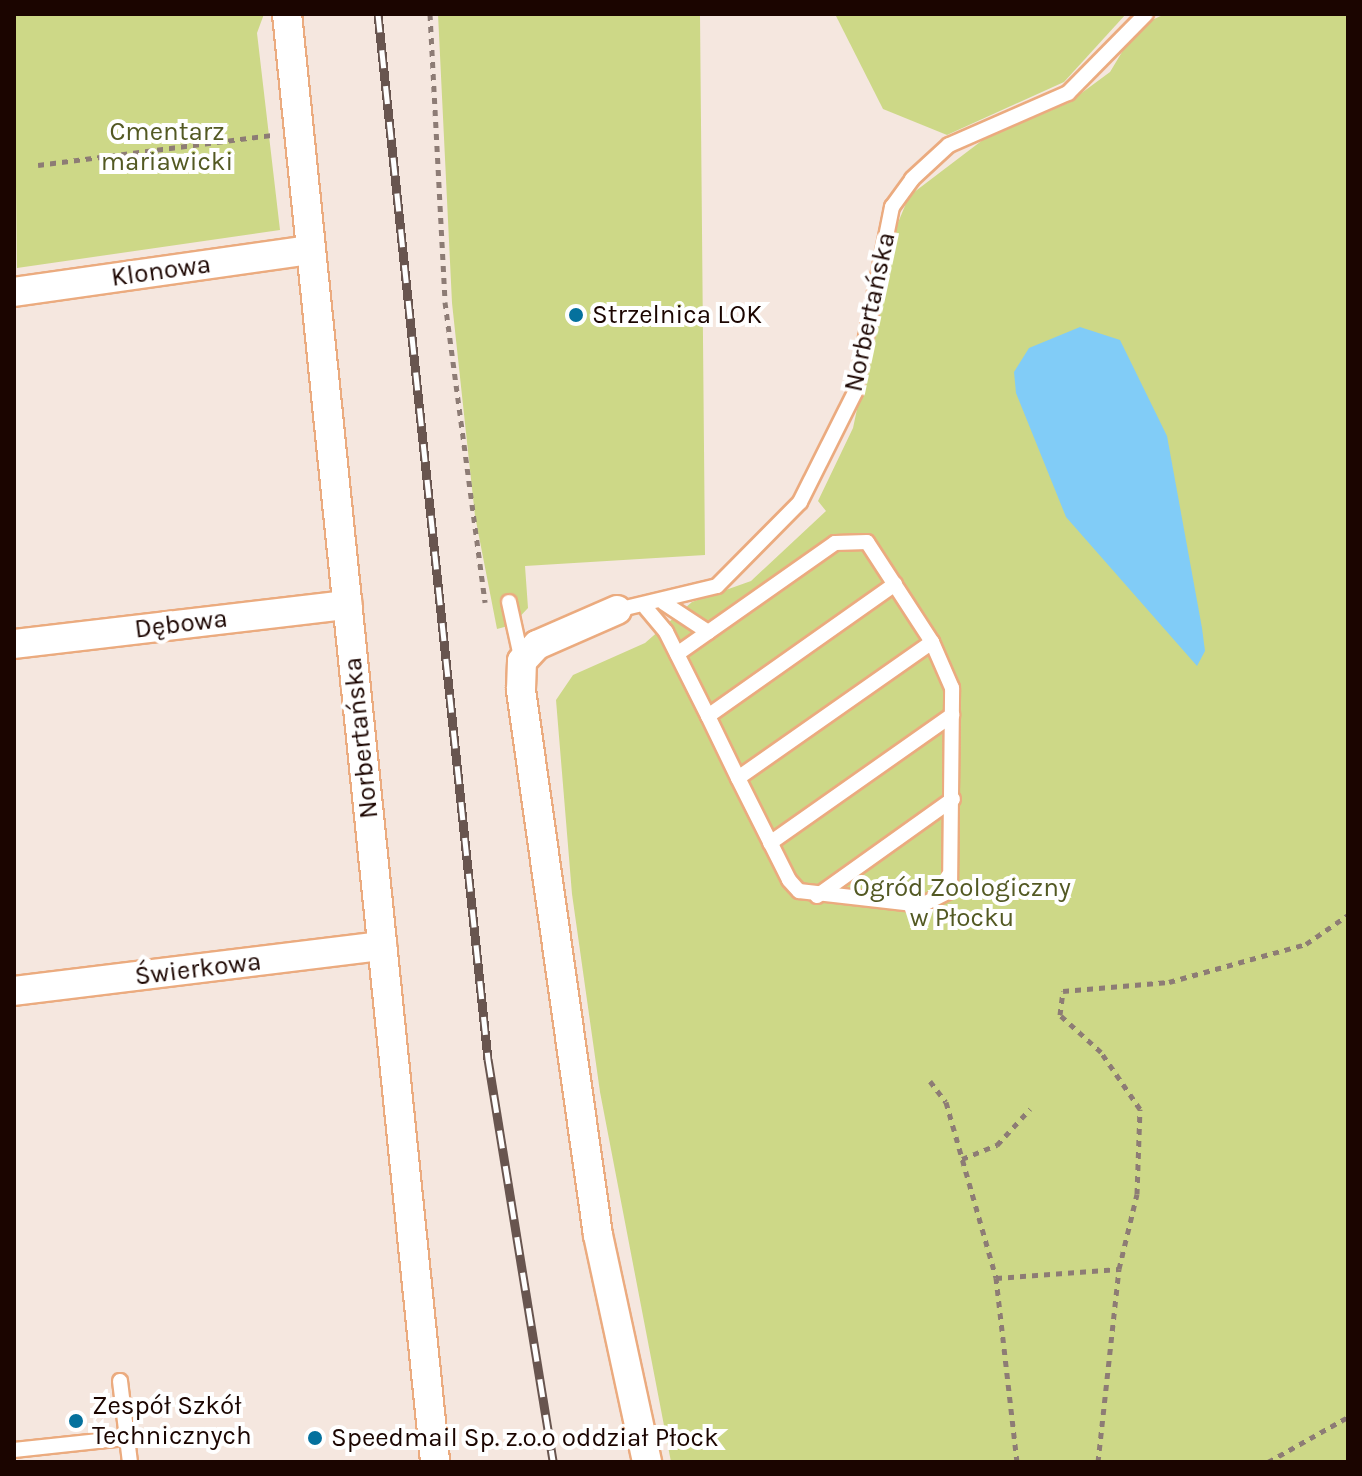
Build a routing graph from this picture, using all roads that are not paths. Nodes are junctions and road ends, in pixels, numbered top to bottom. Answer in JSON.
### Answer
{"nodes":[{"id":1,"x":287,"y":14,"type":"edge"},
{"id":2,"x":1146,"y":14,"type":"edge"},
{"id":3,"x":309,"y":250,"type":"junction"},
{"id":4,"x":14,"y":292,"type":"edge"},
{"id":5,"x":895,"y":584,"type":"junction"},
{"id":6,"x":509,"y":602,"type":"dead end"},
{"id":7,"x":664,"y":603,"type":"junction"},
{"id":8,"x":348,"y":605,"type":"junction"},
{"id":9,"x":646,"y":608,"type":"junction"},
{"id":10,"x":617,"y":610,"type":"joint"},
{"id":11,"x":708,"y":632,"type":"junction"},
{"id":12,"x":932,"y":642,"type":"junction"},
{"id":13,"x":14,"y":644,"type":"edge"},
{"id":14,"x":677,"y":654,"type":"junction"},
{"id":15,"x":522,"y":661,"type":"junction"},
{"id":16,"x":952,"y":715,"type":"junction"},
{"id":17,"x":708,"y":716,"type":"junction"},
{"id":18,"x":738,"y":778,"type":"junction"},
{"id":19,"x":953,"y":799,"type":"junction"},
{"id":20,"x":770,"y":843,"type":"junction"},
{"id":21,"x":817,"y":896,"type":"junction"},
{"id":22,"x":382,"y":946,"type":"junction"},
{"id":23,"x":14,"y":991,"type":"edge"},
{"id":24,"x":120,"y":1381,"type":"dead end"},
{"id":25,"x":127,"y":1438,"type":"junction"},
{"id":26,"x":14,"y":1450,"type":"edge"},
{"id":27,"x":130,"y":1462,"type":"edge"},
{"id":28,"x":435,"y":1462,"type":"edge"},
{"id":29,"x":647,"y":1462,"type":"edge"}],
"edges":[{"from":1,"to":3,"type":"street","name":"Norbertańska"},
{"from":2,"to":7,"type":"lane","name":"Norbertańska"},
{"from":3,"to":4,"type":"street","name":"Klonowa"},
{"from":3,"to":8,"type":"street","name":"Norbertańska"},
{"from":5,"to":11,"type":"lane"},
{"from":5,"to":12,"type":"lane"},
{"from":5,"to":17,"type":"lane"},
{"from":6,"to":15,"type":"lane"},
{"from":7,"to":9,"type":"lane","name":"Norbertańska"},
{"from":7,"to":11,"type":"lane"},
{"from":8,"to":13,"type":"street","name":"Dębowa"},
{"from":8,"to":22,"type":"street","name":"Norbertańska"},
{"from":9,"to":10,"type":"lane","name":"Norbertańska"},
{"from":9,"to":14,"type":"lane"},
{"from":10,"to":15,"type":"street","name":"Norbertańska"},
{"from":11,"to":14,"type":"lane"},
{"from":12,"to":16,"type":"lane"},
{"from":12,"to":18,"type":"lane"},
{"from":14,"to":17,"type":"lane"},
{"from":15,"to":29,"type":"street"},
{"from":16,"to":19,"type":"lane"},
{"from":16,"to":20,"type":"lane"},
{"from":17,"to":18,"type":"lane"},
{"from":18,"to":20,"type":"lane"},
{"from":19,"to":21,"type":"lane"},
{"from":19,"to":21,"type":"lane"},
{"from":20,"to":21,"type":"lane"},
{"from":22,"to":23,"type":"street","name":"Świerkowa"},
{"from":22,"to":28,"type":"street","name":"Norbertańska"},
{"from":24,"to":25,"type":"lane"},
{"from":25,"to":26,"type":"lane"},
{"from":25,"to":27,"type":"lane"}]}
